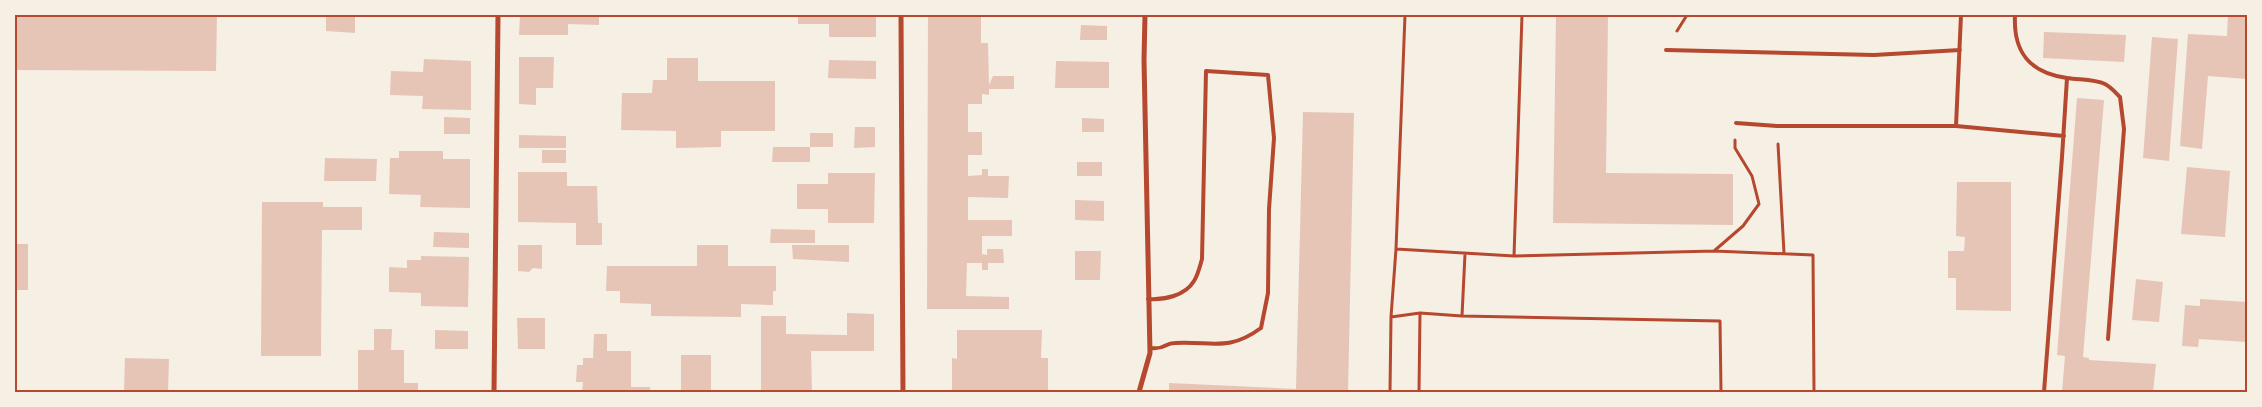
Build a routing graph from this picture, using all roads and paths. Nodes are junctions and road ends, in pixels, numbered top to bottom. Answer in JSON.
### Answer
{"nodes":[{"id":1,"x":498,"y":15,"type":"edge"},
{"id":2,"x":901,"y":15,"type":"edge"},
{"id":3,"x":1145,"y":15,"type":"edge"},
{"id":4,"x":1405,"y":15,"type":"edge"},
{"id":5,"x":1522,"y":15,"type":"edge"},
{"id":6,"x":1962,"y":15,"type":"edge"},
{"id":7,"x":2015,"y":15,"type":"edge"},
{"id":8,"x":1666,"y":50,"type":"dead end"},
{"id":9,"x":1960,"y":50,"type":"junction"},
{"id":10,"x":2066,"y":78,"type":"junction"},
{"id":11,"x":1736,"y":123,"type":"joint"},
{"id":12,"x":1777,"y":126,"type":"junction"},
{"id":13,"x":1956,"y":126,"type":"junction"},
{"id":14,"x":2064,"y":136,"type":"junction"},
{"id":15,"x":1396,"y":249,"type":"junction"},
{"id":16,"x":1714,"y":251,"type":"junction"},
{"id":17,"x":1465,"y":254,"type":"junction"},
{"id":18,"x":1784,"y":254,"type":"junction"},
{"id":19,"x":1514,"y":256,"type":"junction"},
{"id":20,"x":1148,"y":299,"type":"junction"},
{"id":21,"x":1420,"y":313,"type":"junction"},
{"id":22,"x":1462,"y":316,"type":"junction"},
{"id":23,"x":1391,"y":317,"type":"junction"},
{"id":24,"x":2108,"y":340,"type":"dead end"},
{"id":25,"x":1150,"y":348,"type":"junction"},
{"id":26,"x":494,"y":392,"type":"edge"},
{"id":27,"x":903,"y":392,"type":"edge"},
{"id":28,"x":1139,"y":392,"type":"edge"},
{"id":29,"x":1390,"y":392,"type":"edge"},
{"id":30,"x":1419,"y":392,"type":"edge"},
{"id":31,"x":1721,"y":392,"type":"edge"},
{"id":32,"x":1814,"y":392,"type":"edge"},
{"id":33,"x":2044,"y":392,"type":"edge"}],
"edges":[{"from":1,"to":26,"type":"street"},
{"from":2,"to":27,"type":"street"},
{"from":3,"to":20,"type":"street"},
{"from":4,"to":15,"type":"path"},
{"from":5,"to":19,"type":"path"},
{"from":6,"to":9,"type":"lane"},
{"from":7,"to":10,"type":"lane"},
{"from":8,"to":9,"type":"lane"},
{"from":9,"to":13,"type":"lane"},
{"from":10,"to":14,"type":"lane"},
{"from":10,"to":24,"type":"lane"},
{"from":11,"to":12,"type":"lane"},
{"from":11,"to":16,"type":"path"},
{"from":12,"to":13,"type":"lane"},
{"from":12,"to":18,"type":"path"},
{"from":13,"to":14,"type":"lane"},
{"from":14,"to":33,"type":"lane"},
{"from":15,"to":17,"type":"path"},
{"from":15,"to":23,"type":"path"},
{"from":16,"to":18,"type":"path"},
{"from":16,"to":19,"type":"path"},
{"from":17,"to":19,"type":"path"},
{"from":17,"to":22,"type":"path"},
{"from":18,"to":32,"type":"path"},
{"from":20,"to":25,"type":"street"},
{"from":20,"to":25,"type":"lane"},
{"from":21,"to":22,"type":"path"},
{"from":21,"to":23,"type":"path"},
{"from":21,"to":30,"type":"path"},
{"from":22,"to":31,"type":"path"},
{"from":23,"to":29,"type":"path"},
{"from":25,"to":28,"type":"street"}]}
